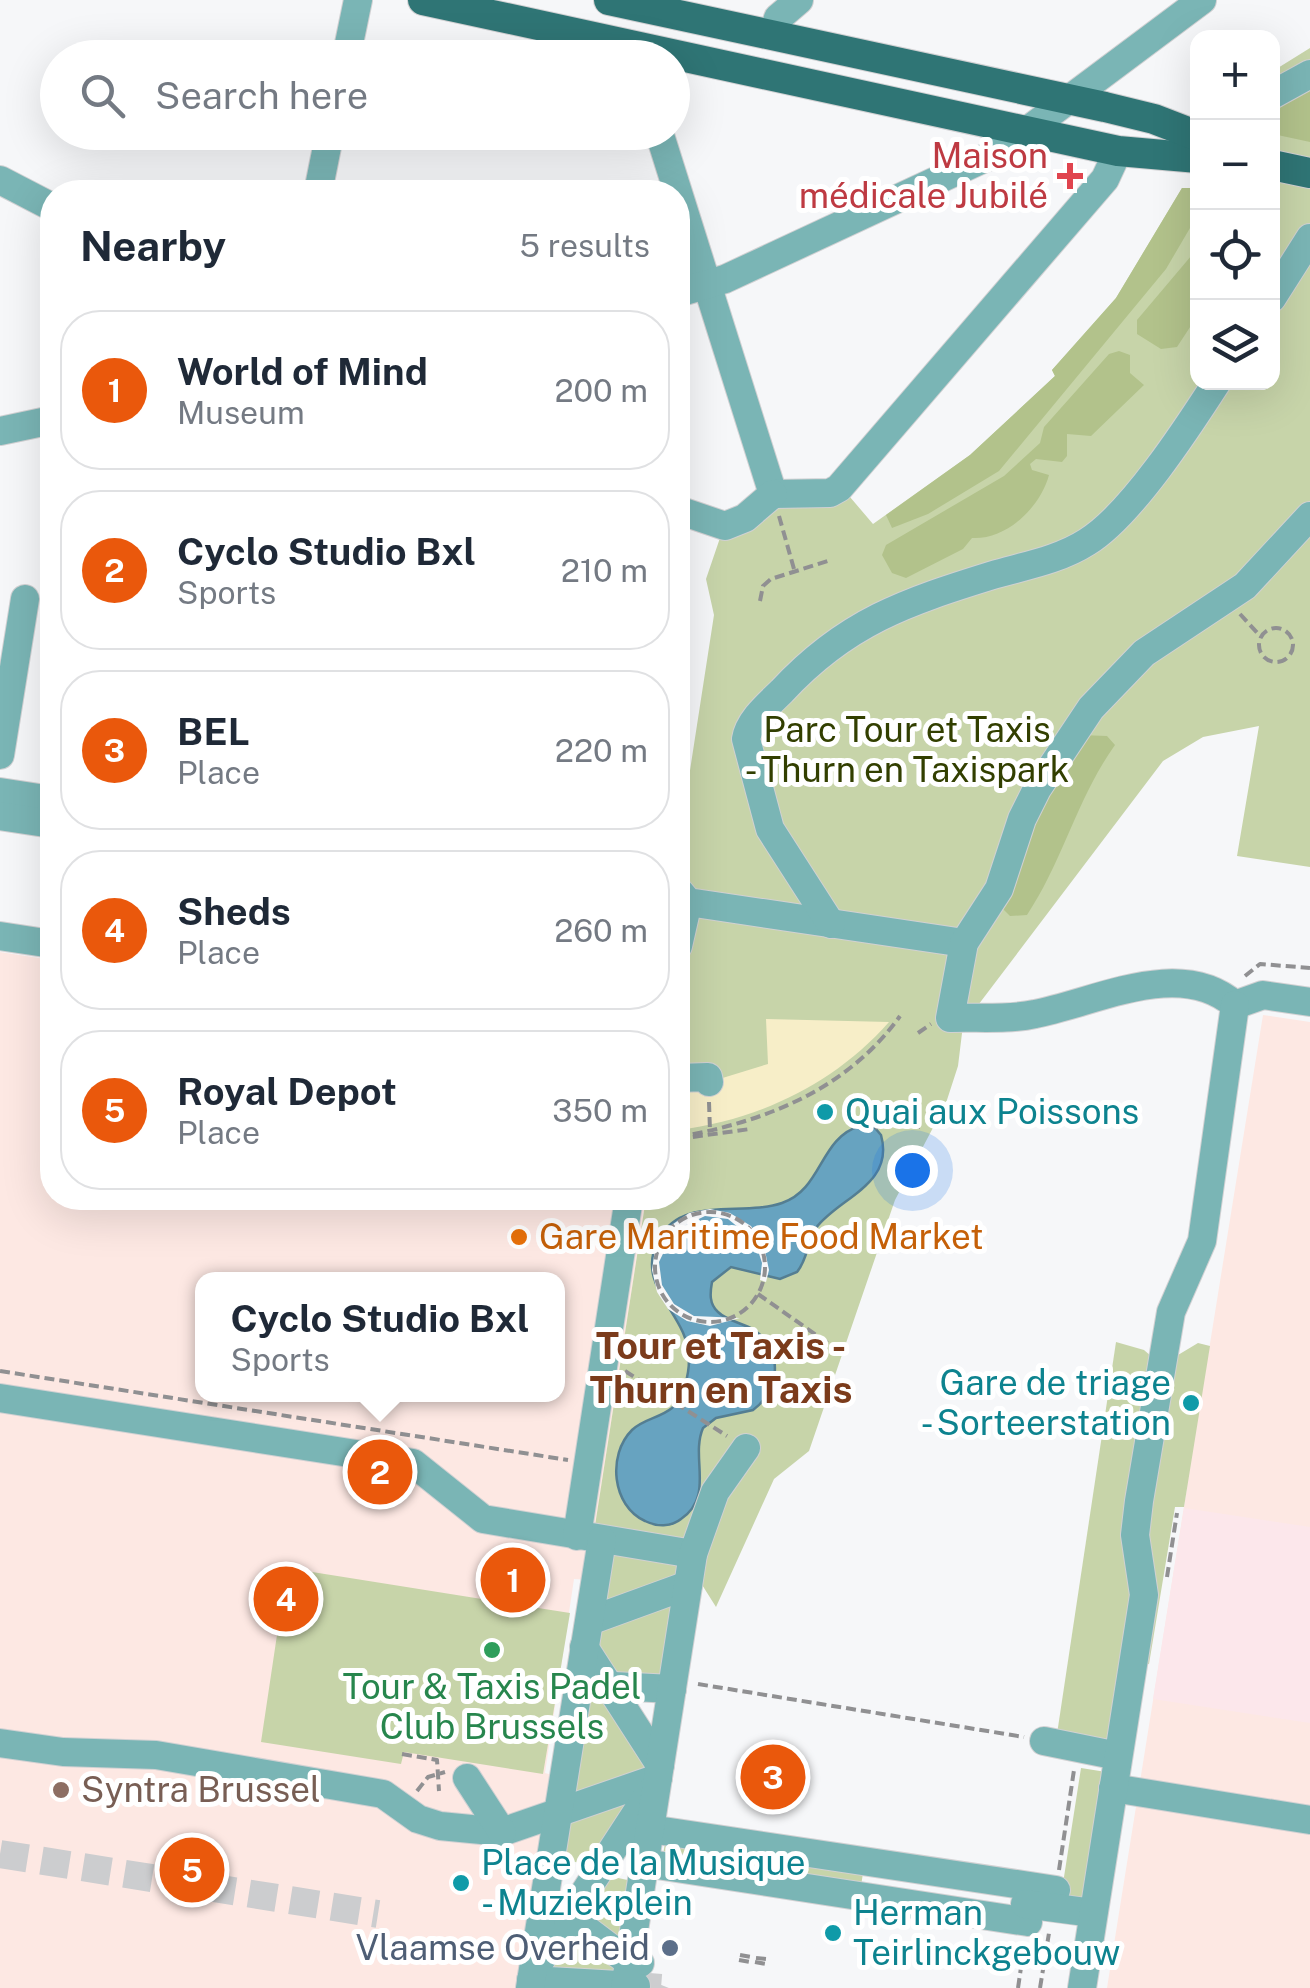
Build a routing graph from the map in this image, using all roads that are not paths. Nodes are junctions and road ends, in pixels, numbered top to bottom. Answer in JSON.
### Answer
{"nodes":[{"id":1,"x":358,"y":0,"type":"edge"},
{"id":2,"x":423,"y":0,"type":"edge"},
{"id":3,"x":799,"y":0,"type":"edge"},
{"id":4,"x":1202,"y":0,"type":"edge"},
{"id":5,"x":616,"y":1,"type":"edge"},
{"id":6,"x":774,"y":34,"type":"junction"},
{"id":7,"x":350,"y":40,"type":"edge"},
{"id":8,"x":588,"y":40,"type":"edge"},
{"id":9,"x":633,"y":40,"type":"edge"},
{"id":10,"x":690,"y":63,"type":"edge"},
{"id":11,"x":1310,"y":74,"type":"edge"},
{"id":12,"x":1280,"y":91,"type":"edge"},
{"id":13,"x":1071,"y":99,"type":"junction"},
{"id":14,"x":1027,"y":131,"type":"junction"},
{"id":15,"x":326,"y":150,"type":"edge"},
{"id":16,"x":665,"y":150,"type":"edge"},
{"id":17,"x":1118,"y":150,"type":"junction"},
{"id":18,"x":1190,"y":150,"type":"edge"},
{"id":19,"x":1190,"y":154,"type":"edge"},
{"id":20,"x":1280,"y":167,"type":"edge"},
{"id":21,"x":1310,"y":173,"type":"edge"},
{"id":22,"x":0,"y":180,"type":"edge"},
{"id":23,"x":320,"y":180,"type":"edge"},
{"id":24,"x":674,"y":180,"type":"edge"},
{"id":25,"x":40,"y":201,"type":"edge"},
{"id":26,"x":690,"y":232,"type":"edge"},
{"id":27,"x":1310,"y":238,"type":"edge"},
{"id":28,"x":706,"y":285,"type":"junction"},
{"id":29,"x":1280,"y":285,"type":"edge"},
{"id":30,"x":690,"y":290,"type":"edge"},
{"id":31,"x":1212,"y":390,"type":"edge"},
{"id":32,"x":40,"y":423,"type":"edge"},
{"id":33,"x":0,"y":431,"type":"edge"},
{"id":34,"x":773,"y":494,"type":"junction"},
{"id":35,"x":690,"y":514,"type":"edge"},
{"id":36,"x":1310,"y":516,"type":"edge"},
{"id":37,"x":25,"y":600,"type":"dead end"},
{"id":38,"x":0,"y":755,"type":"edge"},
{"id":39,"x":0,"y":792,"type":"edge"},
{"id":40,"x":40,"y":798,"type":"edge"},
{"id":41,"x":0,"y":816,"type":"edge"},
{"id":42,"x":40,"y":822,"type":"edge"},
{"id":43,"x":690,"y":916,"type":"edge"},
{"id":44,"x":831,"y":924,"type":"junction"},
{"id":45,"x":0,"y":936,"type":"edge"},
{"id":46,"x":40,"y":942,"type":"edge"},
{"id":47,"x":964,"y":944,"type":"junction"},
{"id":48,"x":1310,"y":1002,"type":"edge"},
{"id":49,"x":1235,"y":1005,"type":"junction"},
{"id":50,"x":690,"y":1078,"type":"edge"},
{"id":51,"x":708,"y":1082,"type":"dead end"},
{"id":52,"x":629,"y":1210,"type":"edge"},
{"id":53,"x":3,"y":1377,"type":"edge"},
{"id":54,"x":746,"y":1448,"type":"dead end"},
{"id":55,"x":589,"y":1538,"type":"junction"},
{"id":56,"x":693,"y":1554,"type":"junction"},
{"id":57,"x":688,"y":1585,"type":"junction"},
{"id":58,"x":588,"y":1614,"type":"junction"},
{"id":59,"x":578,"y":1684,"type":"junction"},
{"id":60,"x":673,"y":1684,"type":"junction"},
{"id":61,"x":608,"y":1685,"type":"junction"},
{"id":62,"x":1037,"y":1739,"type":"road end"},
{"id":63,"x":0,"y":1743,"type":"edge"},
{"id":64,"x":1118,"y":1756,"type":"junction"},
{"id":65,"x":658,"y":1775,"type":"junction"},
{"id":66,"x":1113,"y":1788,"type":"junction"},
{"id":67,"x":462,"y":1795,"type":"road end"},
{"id":68,"x":558,"y":1816,"type":"junction"},
{"id":69,"x":1310,"y":1820,"type":"edge"},
{"id":70,"x":650,"y":1829,"type":"junction"},
{"id":71,"x":502,"y":1832,"type":"junction"},
{"id":72,"x":550,"y":1859,"type":"junction"},
{"id":73,"x":599,"y":1870,"type":"junction"},
{"id":74,"x":643,"y":1871,"type":"junction"},
{"id":75,"x":900,"y":1885,"type":"junction"},
{"id":76,"x":1056,"y":1890,"type":"dead end"},
{"id":77,"x":545,"y":1898,"type":"junction"},
{"id":78,"x":1093,"y":1913,"type":"junction"},
{"id":79,"x":569,"y":1916,"type":"junction"},
{"id":80,"x":1028,"y":1922,"type":"road end"},
{"id":81,"x":631,"y":1977,"type":"edge"},
{"id":82,"x":532,"y":1979,"type":"edge"},
{"id":83,"x":1082,"y":1988,"type":"edge"}],
"edges":[{"from":1,"to":7,"type":"street"},
{"from":2,"to":8,"type":"main road"},
{"from":3,"to":6,"type":"street"},
{"from":4,"to":13,"type":"street"},
{"from":5,"to":6,"type":"main road"},
{"from":5,"to":9,"type":"street"},
{"from":6,"to":13,"type":"main road"},
{"from":10,"to":14,"type":"main road"},
{"from":11,"to":12,"type":"street"},
{"from":13,"to":14,"type":"street"},
{"from":13,"to":18,"type":"main road"},
{"from":14,"to":17,"type":"main road"},
{"from":14,"to":28,"type":"street"},
{"from":15,"to":23,"type":"street"},
{"from":16,"to":24,"type":"street"},
{"from":17,"to":19,"type":"main road"},
{"from":17,"to":34,"type":"street"},
{"from":20,"to":21,"type":"main road"},
{"from":22,"to":25,"type":"street"},
{"from":26,"to":28,"type":"street"},
{"from":27,"to":29,"type":"street"},
{"from":28,"to":30,"type":"street"},
{"from":28,"to":34,"type":"street"},
{"from":31,"to":44,"type":"street"},
{"from":32,"to":33,"type":"street"},
{"from":34,"to":35,"type":"street"},
{"from":36,"to":47,"type":"street"},
{"from":37,"to":38,"type":"street"},
{"from":39,"to":40,"type":"street"},
{"from":41,"to":42,"type":"street"},
{"from":43,"to":44,"type":"street"},
{"from":44,"to":47,"type":"street"},
{"from":45,"to":46,"type":"street"},
{"from":47,"to":49,"type":"street"},
{"from":48,"to":49,"type":"street"},
{"from":49,"to":64,"type":"street"},
{"from":50,"to":51,"type":"street"},
{"from":52,"to":55,"type":"street"},
{"from":53,"to":55,"type":"street"},
{"from":54,"to":56,"type":"street"},
{"from":55,"to":56,"type":"street"},
{"from":55,"to":58,"type":"street"},
{"from":56,"to":57,"type":"street"},
{"from":57,"to":58,"type":"street"},
{"from":57,"to":60,"type":"street"},
{"from":58,"to":59,"type":"street"},
{"from":58,"to":61,"type":"street"},
{"from":59,"to":61,"type":"street"},
{"from":59,"to":68,"type":"street"},
{"from":60,"to":61,"type":"street"},
{"from":60,"to":65,"type":"street"},
{"from":61,"to":65,"type":"street"},
{"from":62,"to":64,"type":"street"},
{"from":63,"to":71,"type":"street"},
{"from":64,"to":66,"type":"street"},
{"from":65,"to":68,"type":"street"},
{"from":65,"to":70,"type":"street"},
{"from":65,"to":73,"type":"street"},
{"from":66,"to":69,"type":"street"},
{"from":66,"to":78,"type":"street"},
{"from":67,"to":71,"type":"street"},
{"from":68,"to":71,"type":"street"},
{"from":68,"to":72,"type":"street"},
{"from":70,"to":74,"type":"street"},
{"from":70,"to":75,"type":"street"},
{"from":72,"to":73,"type":"street"},
{"from":72,"to":77,"type":"street"},
{"from":73,"to":74,"type":"street"},
{"from":73,"to":79,"type":"street"},
{"from":74,"to":75,"type":"street"},
{"from":74,"to":81,"type":"street"},
{"from":75,"to":76,"type":"street"},
{"from":75,"to":78,"type":"street"},
{"from":75,"to":80,"type":"street"},
{"from":77,"to":79,"type":"street"},
{"from":77,"to":82,"type":"street"},
{"from":78,"to":83,"type":"street"},
{"from":79,"to":81,"type":"street"},
{"from":79,"to":82,"type":"street"},
{"from":81,"to":82,"type":"street"}]}
